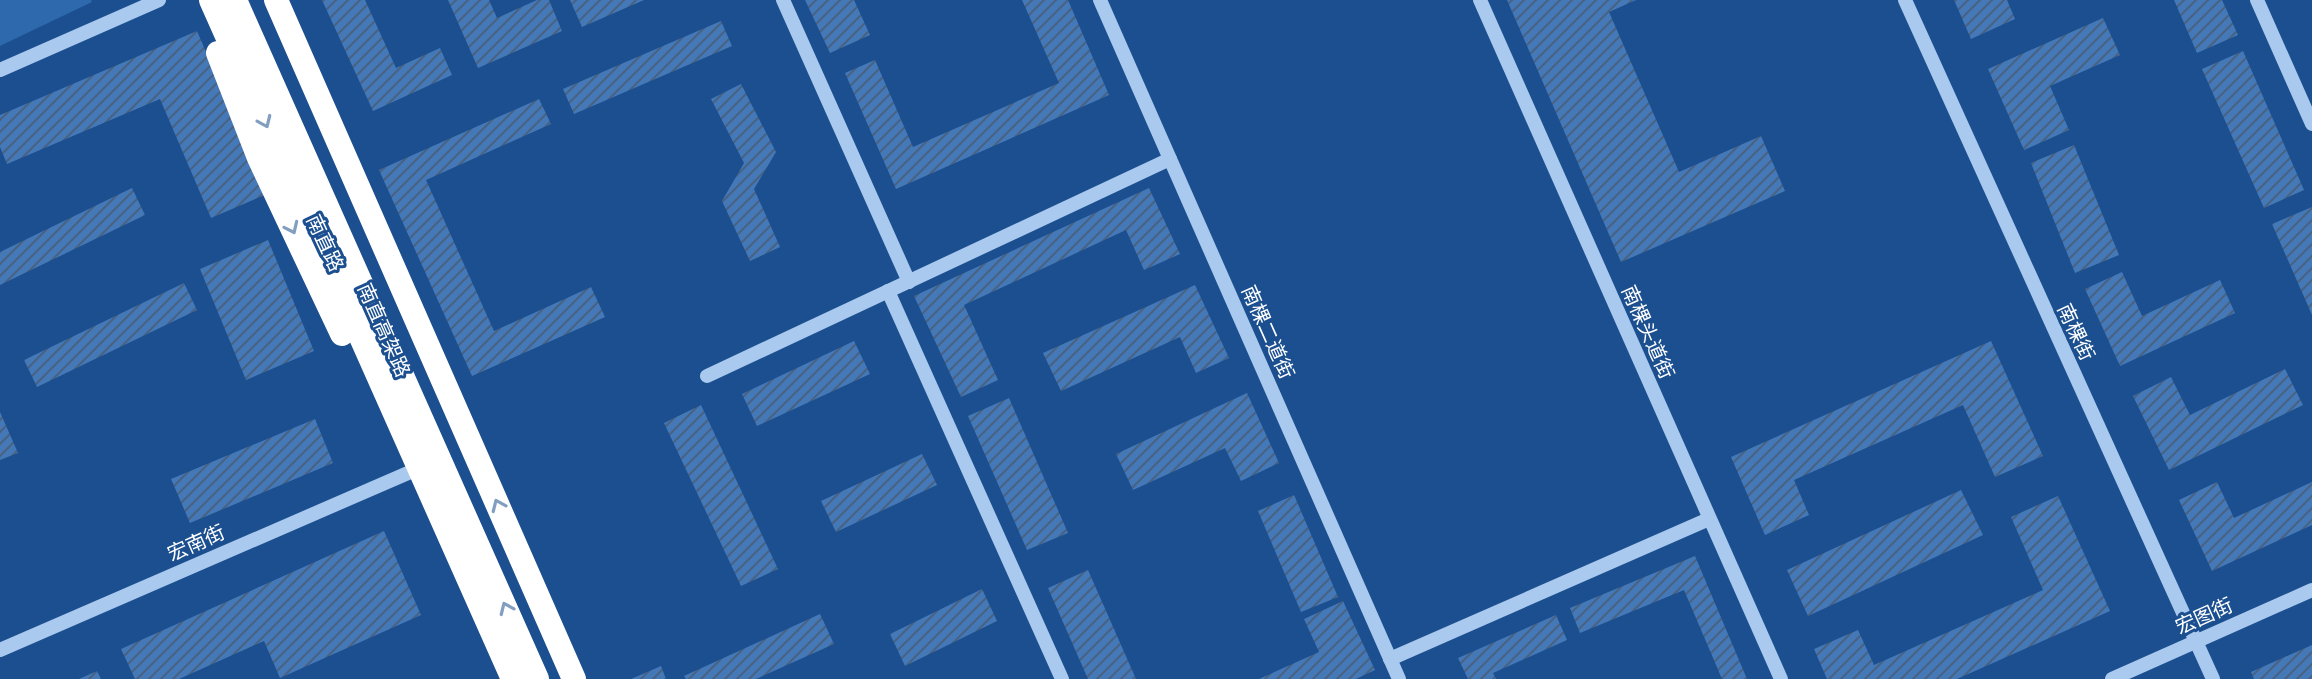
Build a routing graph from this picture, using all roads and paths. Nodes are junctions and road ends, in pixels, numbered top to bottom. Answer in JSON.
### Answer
{"nodes":[{"id":1,"x":159,"y":0,"type":"edge"},
{"id":2,"x":197,"y":0,"type":"edge"},
{"id":3,"x":211,"y":0,"type":"edge"},
{"id":4,"x":235,"y":0,"type":"edge"},
{"id":5,"x":276,"y":0,"type":"edge"},
{"id":6,"x":783,"y":0,"type":"edge"},
{"id":7,"x":1100,"y":0,"type":"edge"},
{"id":8,"x":1480,"y":0,"type":"edge"},
{"id":9,"x":1905,"y":0,"type":"edge"},
{"id":10,"x":2257,"y":0,"type":"edge"},
{"id":11,"x":0,"y":70,"type":"edge"},
{"id":12,"x":2312,"y":124,"type":"edge"},
{"id":13,"x":1170,"y":159,"type":"junction"},
{"id":14,"x":909,"y":282,"type":"junction"},
{"id":15,"x":888,"y":291,"type":"junction"},
{"id":16,"x":707,"y":376,"type":"dead end"},
{"id":17,"x":408,"y":473,"type":"junction"},
{"id":18,"x":1709,"y":519,"type":"junction"},
{"id":19,"x":2312,"y":590,"type":"edge"},
{"id":20,"x":2196,"y":642,"type":"junction"},
{"id":21,"x":0,"y":650,"type":"edge"},
{"id":22,"x":1390,"y":659,"type":"junction"},
{"id":23,"x":496,"y":679,"type":"edge"},
{"id":24,"x":513,"y":679,"type":"edge"},
{"id":25,"x":537,"y":679,"type":"edge"},
{"id":26,"x":574,"y":679,"type":"edge"},
{"id":27,"x":1062,"y":679,"type":"edge"},
{"id":28,"x":1399,"y":679,"type":"edge"},
{"id":29,"x":1781,"y":679,"type":"edge"},
{"id":30,"x":2112,"y":679,"type":"edge"},
{"id":31,"x":2213,"y":679,"type":"edge"}],
"edges":[{"from":1,"to":11,"type":"street"},
{"from":2,"to":17,"type":"highway","name":"南直路","one_way":true},
{"from":3,"to":24,"type":"highway","name":"南直高架路","one_way":true},
{"from":25,"to":4,"type":"highway","name":"南直高架路","one_way":true},
{"from":26,"to":5,"type":"highway","one_way":true},
{"from":6,"to":14,"type":"street"},
{"from":7,"to":13,"type":"street","name":"南棵二道街"},
{"from":8,"to":18,"type":"street","name":"南棵头道街"},
{"from":9,"to":20,"type":"street","name":"南棵街"},
{"from":10,"to":12,"type":"street"},
{"from":13,"to":14,"type":"street"},
{"from":13,"to":22,"type":"street","name":"南棵二道街"},
{"from":14,"to":15,"type":"street"},
{"from":15,"to":16,"type":"street"},
{"from":15,"to":27,"type":"street"},
{"from":17,"to":21,"type":"street","name":"宏南街"},
{"from":17,"to":23,"type":"highway","name":"南直路"},
{"from":18,"to":22,"type":"street"},
{"from":18,"to":29,"type":"street","name":"南棵头道街"},
{"from":19,"to":20,"type":"street","name":"宏图街"},
{"from":20,"to":30,"type":"street","name":"宏图街"},
{"from":20,"to":31,"type":"street","name":"南棵街"},
{"from":22,"to":28,"type":"street","name":"南棵二道街"}]}
